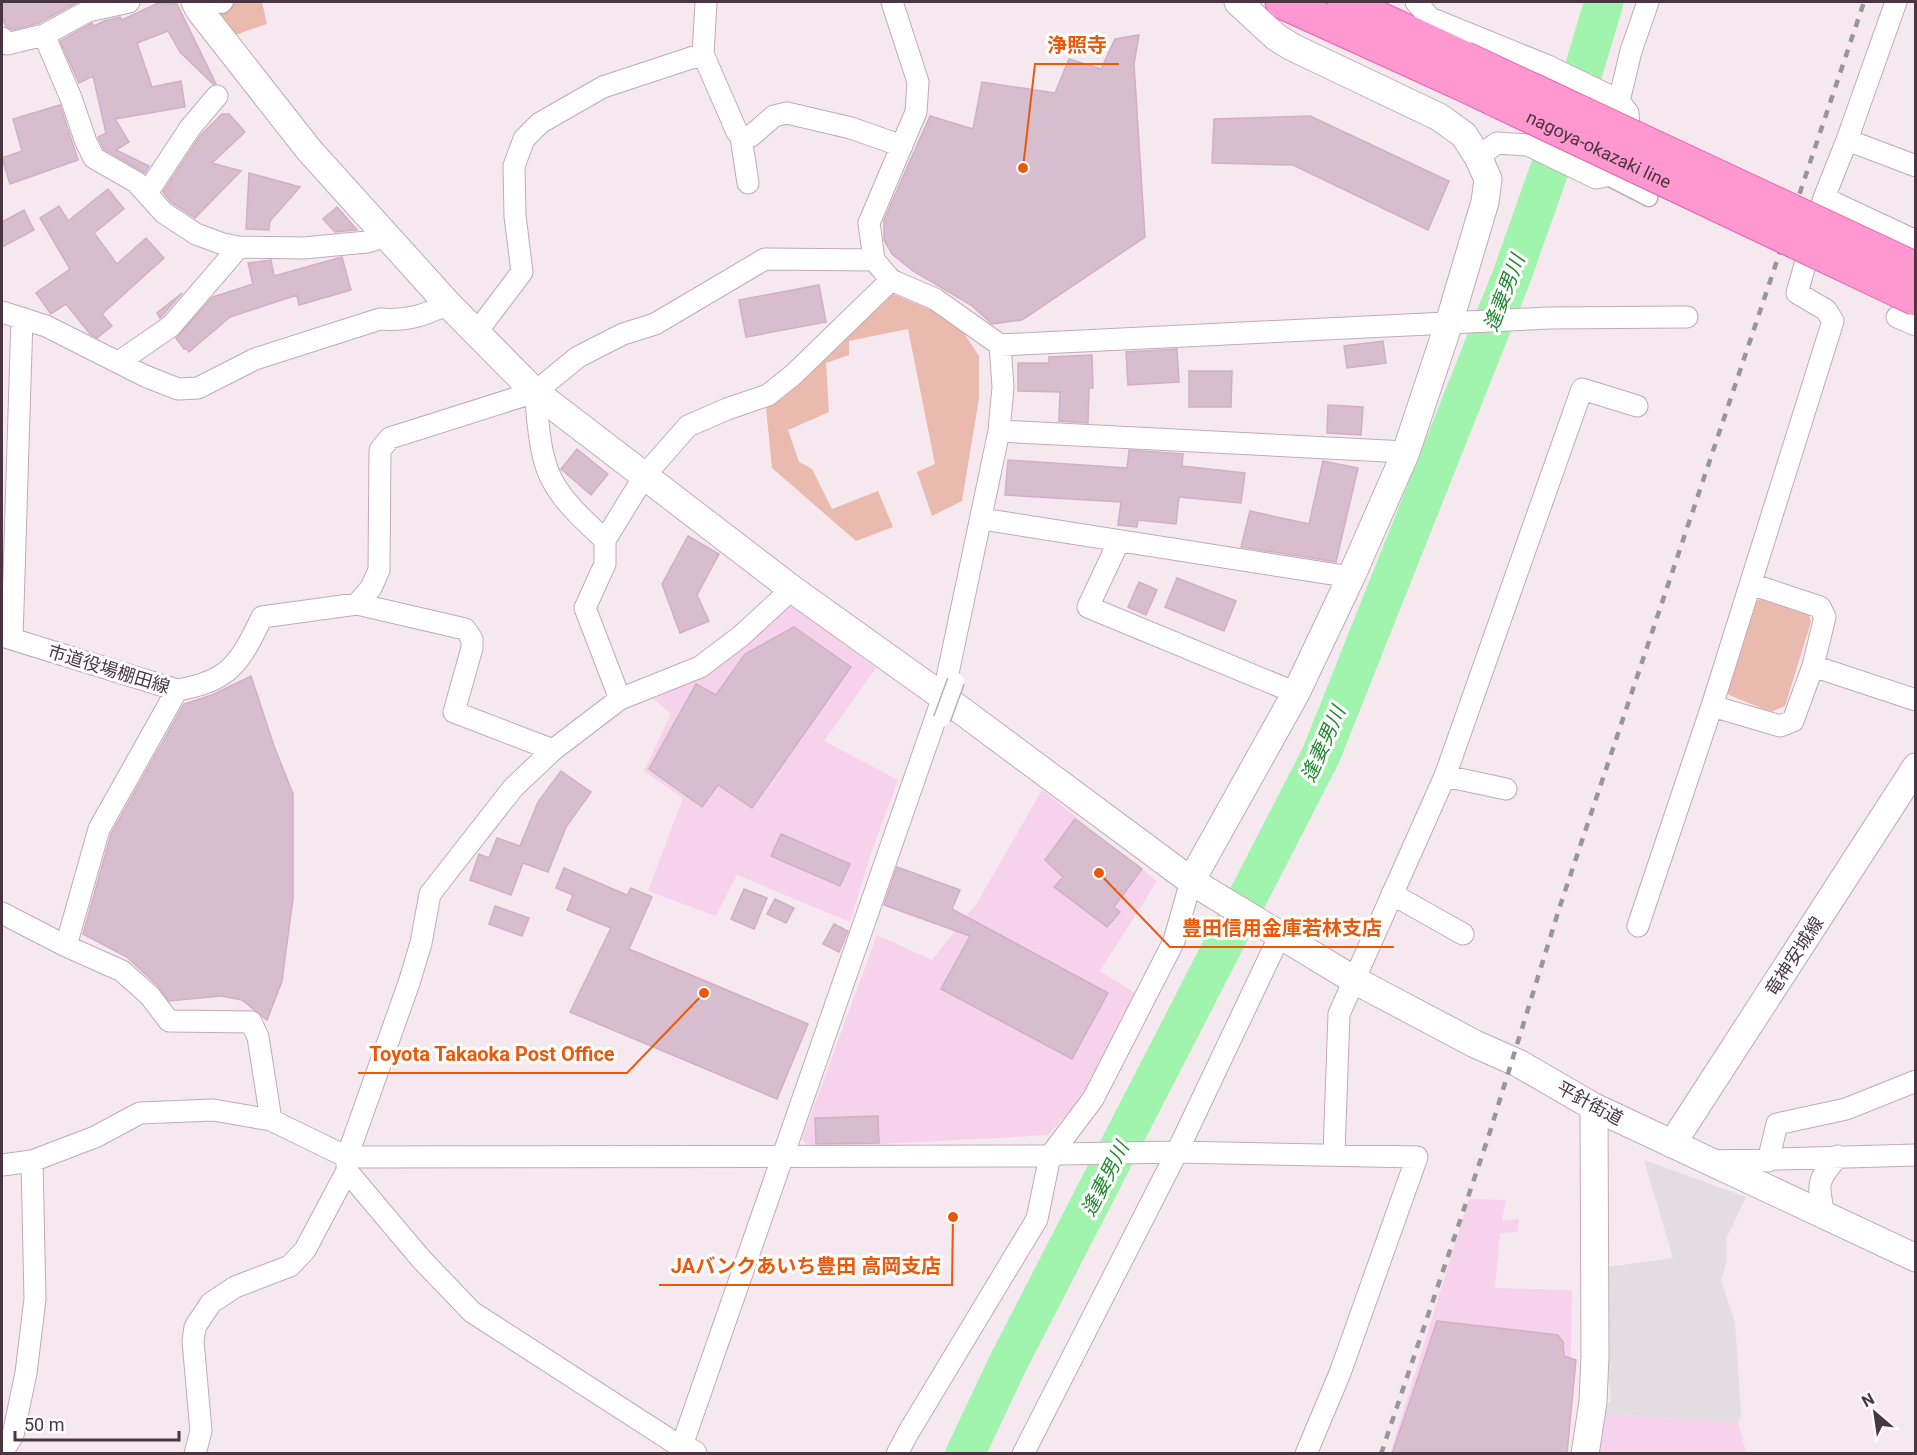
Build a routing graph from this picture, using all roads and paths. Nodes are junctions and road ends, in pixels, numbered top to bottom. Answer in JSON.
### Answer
{"nodes":[{"id":1,"x":129,"y":2,"type":"edge"},
{"id":2,"x":195,"y":2,"type":"edge"},
{"id":3,"x":219,"y":2,"type":"edge"},
{"id":4,"x":225,"y":2,"type":"edge"},
{"id":5,"x":706,"y":2,"type":"edge"},
{"id":6,"x":892,"y":2,"type":"edge"},
{"id":7,"x":1238,"y":2,"type":"edge"},
{"id":8,"x":1282,"y":2,"type":"edge"},
{"id":9,"x":1344,"y":2,"type":"edge"},
{"id":10,"x":1416,"y":2,"type":"edge"},
{"id":11,"x":1648,"y":2,"type":"edge"},
{"id":12,"x":1896,"y":2,"type":"edge"},
{"id":13,"x":45,"y":35,"type":"junction"},
{"id":14,"x":2,"y":38,"type":"edge"},
{"id":15,"x":703,"y":54,"type":"junction"},
{"id":16,"x":1462,"y":70,"type":"junction"},
{"id":17,"x":217,"y":96,"type":"dead end"},
{"id":18,"x":1614,"y":99,"type":"junction"},
{"id":19,"x":741,"y":137,"type":"junction"},
{"id":20,"x":1847,"y":140,"type":"junction"},
{"id":21,"x":902,"y":146,"type":"junction"},
{"id":22,"x":1478,"y":157,"type":"junction"},
{"id":23,"x":1916,"y":166,"type":"edge"},
{"id":24,"x":1601,"y":177,"type":"junction"},
{"id":25,"x":748,"y":183,"type":"dead end"},
{"id":26,"x":147,"y":193,"type":"junction"},
{"id":27,"x":1649,"y":198,"type":"dead end"},
{"id":28,"x":1824,"y":198,"type":"junction"},
{"id":29,"x":387,"y":236,"type":"junction"},
{"id":30,"x":1916,"y":241,"type":"edge"},
{"id":31,"x":239,"y":247,"type":"junction"},
{"id":32,"x":874,"y":260,"type":"junction"},
{"id":33,"x":1916,"y":269,"type":"edge"},
{"id":34,"x":891,"y":279,"type":"junction"},
{"id":35,"x":448,"y":304,"type":"junction"},
{"id":36,"x":2,"y":312,"type":"edge"},
{"id":37,"x":1909,"y":314,"type":"edge"},
{"id":38,"x":1687,"y":317,"type":"dead end"},
{"id":39,"x":22,"y":318,"type":"junction"},
{"id":40,"x":1449,"y":323,"type":"junction"},
{"id":41,"x":476,"y":333,"type":"junction"},
{"id":42,"x":1000,"y":345,"type":"junction"},
{"id":43,"x":119,"y":362,"type":"junction"},
{"id":44,"x":535,"y":392,"type":"junction"},
{"id":45,"x":1637,"y":406,"type":"dead end"},
{"id":46,"x":999,"y":431,"type":"junction"},
{"id":47,"x":10,"y":450,"type":"edge"},
{"id":48,"x":1406,"y":452,"type":"junction"},
{"id":49,"x":645,"y":475,"type":"junction"},
{"id":50,"x":982,"y":519,"type":"junction"},
{"id":51,"x":604,"y":540,"type":"junction"},
{"id":52,"x":1119,"y":542,"type":"junction"},
{"id":53,"x":1351,"y":577,"type":"junction"},
{"id":54,"x":1750,"y":584,"type":"junction"},
{"id":55,"x":792,"y":589,"type":"junction"},
{"id":56,"x":357,"y":603,"type":"junction"},
{"id":57,"x":7,"y":637,"type":"edge"},
{"id":58,"x":1813,"y":666,"type":"junction"},
{"id":59,"x":177,"y":690,"type":"junction"},
{"id":60,"x":1296,"y":693,"type":"junction"},
{"id":61,"x":620,"y":699,"type":"junction"},
{"id":62,"x":947,"y":699,"type":"junction"},
{"id":63,"x":1916,"y":700,"type":"edge"},
{"id":64,"x":1712,"y":706,"type":"junction"},
{"id":65,"x":553,"y":750,"type":"junction"},
{"id":66,"x":1916,"y":767,"type":"edge"},
{"id":67,"x":1444,"y":776,"type":"junction"},
{"id":68,"x":1506,"y":789,"type":"dead end"},
{"id":69,"x":1197,"y":885,"type":"junction"},
{"id":70,"x":1392,"y":894,"type":"junction"},
{"id":71,"x":2,"y":913,"type":"edge"},
{"id":72,"x":1638,"y":926,"type":"dead end"},
{"id":73,"x":1277,"y":933,"type":"junction"},
{"id":74,"x":1463,"y":934,"type":"dead end"},
{"id":75,"x":66,"y":946,"type":"junction"},
{"id":76,"x":1356,"y":981,"type":"junction"},
{"id":77,"x":1916,"y":1082,"type":"edge"},
{"id":78,"x":1594,"y":1107,"type":"junction"},
{"id":79,"x":271,"y":1120,"type":"junction"},
{"id":80,"x":1672,"y":1144,"type":"junction"},
{"id":81,"x":1171,"y":1152,"type":"junction"},
{"id":82,"x":1334,"y":1154,"type":"junction"},
{"id":83,"x":1055,"y":1155,"type":"junction"},
{"id":84,"x":1916,"y":1155,"type":"edge"},
{"id":85,"x":783,"y":1156,"type":"junction"},
{"id":86,"x":1839,"y":1156,"type":"junction"},
{"id":87,"x":32,"y":1161,"type":"junction"},
{"id":88,"x":1710,"y":1161,"type":"junction"},
{"id":89,"x":1768,"y":1161,"type":"junction"},
{"id":90,"x":347,"y":1164,"type":"junction"},
{"id":91,"x":2,"y":1165,"type":"edge"},
{"id":92,"x":1824,"y":1215,"type":"junction"},
{"id":93,"x":1916,"y":1258,"type":"edge"},
{"id":94,"x":684,"y":1451,"type":"edge"},
{"id":95,"x":2,"y":1453,"type":"edge"},
{"id":96,"x":195,"y":1454,"type":"edge"},
{"id":97,"x":897,"y":1454,"type":"edge"},
{"id":98,"x":1023,"y":1454,"type":"edge"},
{"id":99,"x":1306,"y":1454,"type":"edge"},
{"id":100,"x":1585,"y":1454,"type":"edge"}],
"edges":[{"from":1,"to":13,"type":"street"},
{"from":2,"to":29,"type":"street","name":"平針街道"},
{"from":3,"to":4,"type":"street"},
{"from":5,"to":15,"type":"street"},
{"from":6,"to":21,"type":"street"},
{"from":7,"to":22,"type":"street"},
{"from":8,"to":16,"type":"main road","name":"nagoya-okazaki line"},
{"from":9,"to":16,"type":"main road","name":"nagoya-okazaki line"},
{"from":10,"to":18,"type":"street"},
{"from":11,"to":18,"type":"street"},
{"from":12,"to":20,"type":"street"},
{"from":13,"to":14,"type":"street"},
{"from":13,"to":26,"type":"street"},
{"from":15,"to":19,"type":"street"},
{"from":15,"to":41,"type":"street"},
{"from":16,"to":33,"type":"main road","name":"nagoya-okazaki line","bridge":true},
{"from":16,"to":37,"type":"main road","name":"nagoya-okazaki line","bridge":true},
{"from":17,"to":26,"type":"street"},
{"from":18,"to":24,"type":"street"},
{"from":19,"to":21,"type":"street"},
{"from":19,"to":25,"type":"street"},
{"from":20,"to":23,"type":"street"},
{"from":20,"to":28,"type":"street"},
{"from":21,"to":32,"type":"street"},
{"from":22,"to":24,"type":"street"},
{"from":22,"to":40,"type":"street"},
{"from":24,"to":27,"type":"street"},
{"from":26,"to":31,"type":"street"},
{"from":28,"to":30,"type":"street"},
{"from":28,"to":54,"type":"street"},
{"from":29,"to":31,"type":"street"},
{"from":29,"to":35,"type":"street","name":"平針街道"},
{"from":31,"to":43,"type":"street"},
{"from":32,"to":34,"type":"street"},
{"from":32,"to":44,"type":"street"},
{"from":34,"to":42,"type":"street"},
{"from":34,"to":49,"type":"street"},
{"from":35,"to":41,"type":"street","name":"平針街道"},
{"from":35,"to":43,"type":"street"},
{"from":36,"to":39,"type":"street"},
{"from":38,"to":40,"type":"street"},
{"from":39,"to":43,"type":"street"},
{"from":39,"to":47,"type":"street"},
{"from":40,"to":42,"type":"street"},
{"from":40,"to":48,"type":"street"},
{"from":41,"to":44,"type":"street","name":"平針街道"},
{"from":42,"to":46,"type":"street"},
{"from":44,"to":49,"type":"street","name":"平針街道"},
{"from":44,"to":51,"type":"street"},
{"from":44,"to":56,"type":"street"},
{"from":45,"to":67,"type":"street"},
{"from":46,"to":48,"type":"street"},
{"from":46,"to":50,"type":"street"},
{"from":47,"to":57,"type":"street"},
{"from":48,"to":53,"type":"street"},
{"from":49,"to":51,"type":"street"},
{"from":49,"to":55,"type":"street","name":"平針街道"},
{"from":50,"to":52,"type":"street"},
{"from":50,"to":62,"type":"street"},
{"from":51,"to":61,"type":"street"},
{"from":52,"to":53,"type":"street"},
{"from":52,"to":60,"type":"street"},
{"from":53,"to":60,"type":"street"},
{"from":54,"to":58,"type":"street"},
{"from":54,"to":64,"type":"street"},
{"from":55,"to":61,"type":"street"},
{"from":55,"to":62,"type":"street","name":"平針街道"},
{"from":56,"to":59,"type":"street","name":"市道役場棚田線"},
{"from":56,"to":65,"type":"street"},
{"from":57,"to":59,"type":"street","name":"市道役場棚田線"},
{"from":58,"to":63,"type":"street"},
{"from":58,"to":64,"type":"street"},
{"from":59,"to":75,"type":"street"},
{"from":60,"to":69,"type":"street"},
{"from":61,"to":65,"type":"street"},
{"from":62,"to":69,"type":"street","name":"平針街道"},
{"from":62,"to":85,"type":"street"},
{"from":64,"to":72,"type":"street"},
{"from":65,"to":90,"type":"street"},
{"from":66,"to":80,"type":"street","name":"竜神安城線"},
{"from":67,"to":68,"type":"street"},
{"from":67,"to":70,"type":"street"},
{"from":69,"to":73,"type":"street","name":"平針街道"},
{"from":69,"to":83,"type":"street"},
{"from":70,"to":74,"type":"street"},
{"from":70,"to":76,"type":"street"},
{"from":71,"to":75,"type":"street"},
{"from":73,"to":76,"type":"street","name":"平針街道"},
{"from":73,"to":81,"type":"street"},
{"from":75,"to":79,"type":"street"},
{"from":76,"to":78,"type":"street","name":"平針街道"},
{"from":76,"to":82,"type":"street"},
{"from":77,"to":89,"type":"street"},
{"from":78,"to":80,"type":"street","name":"平針街道"},
{"from":78,"to":100,"type":"street"},
{"from":79,"to":87,"type":"street"},
{"from":79,"to":90,"type":"street"},
{"from":80,"to":88,"type":"street","name":"平針街道"},
{"from":81,"to":82,"type":"street"},
{"from":81,"to":83,"type":"street"},
{"from":81,"to":98,"type":"street"},
{"from":82,"to":99,"type":"street"},
{"from":83,"to":85,"type":"street"},
{"from":83,"to":97,"type":"street"},
{"from":84,"to":86,"type":"street"},
{"from":85,"to":90,"type":"street"},
{"from":85,"to":94,"type":"street"},
{"from":86,"to":89,"type":"street"},
{"from":86,"to":92,"type":"street"},
{"from":87,"to":91,"type":"street"},
{"from":87,"to":95,"type":"street"},
{"from":88,"to":89,"type":"street"},
{"from":88,"to":92,"type":"street","name":"平針街道"},
{"from":90,"to":94,"type":"street"},
{"from":90,"to":96,"type":"street"},
{"from":92,"to":93,"type":"street","name":"平針街道"}]}
